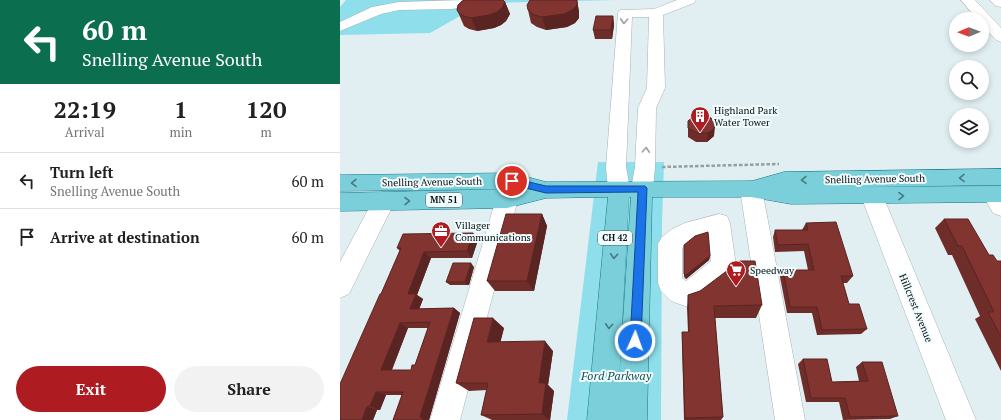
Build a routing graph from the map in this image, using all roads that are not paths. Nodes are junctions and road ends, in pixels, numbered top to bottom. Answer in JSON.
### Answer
{"nodes":[{"id":1,"x":458,"y":0,"type":"edge"},
{"id":2,"x":689,"y":0,"type":"edge"},
{"id":3,"x":968,"y":0,"type":"edge"},
{"id":4,"x":997,"y":0,"type":"edge"},
{"id":5,"x":1001,"y":3,"type":"edge"},
{"id":6,"x":656,"y":13,"type":"junction"},
{"id":7,"x":340,"y":27,"type":"edge"},
{"id":8,"x":1001,"y":37,"type":"edge"},
{"id":9,"x":647,"y":112,"type":"junction"},
{"id":10,"x":620,"y":114,"type":"junction"},
{"id":11,"x":340,"y":183,"type":"edge"},
{"id":12,"x":631,"y":189,"type":"junction"},
{"id":13,"x":751,"y":189,"type":"junction"},
{"id":14,"x":546,"y":190,"type":"junction"},
{"id":15,"x":999,"y":193,"type":"edge"},
{"id":16,"x":872,"y":196,"type":"junction"},
{"id":17,"x":507,"y":199,"type":"junction"},
{"id":18,"x":384,"y":201,"type":"junction"},
{"id":19,"x":340,"y":202,"type":"edge"},
{"id":20,"x":340,"y":286,"type":"edge"},
{"id":21,"x":625,"y":286,"type":"junction"},
{"id":22,"x":445,"y":420,"type":"edge"},
{"id":23,"x":602,"y":420,"type":"edge"},
{"id":24,"x":632,"y":420,"type":"edge"},
{"id":25,"x":790,"y":420,"type":"edge"},
{"id":26,"x":960,"y":420,"type":"edge"}],
"edges":[{"from":1,"to":7,"type":"street"},
{"from":2,"to":6,"type":"street"},
{"from":3,"to":8,"type":"street"},
{"from":4,"to":5,"type":"street"},
{"from":6,"to":9,"type":"street"},
{"from":6,"to":10,"type":"street","one_way":true},
{"from":9,"to":10,"type":"street"},
{"from":12,"to":9,"type":"street","one_way":true},
{"from":10,"to":12,"type":"street"},
{"from":14,"to":11,"type":"main road","name":"Snelling Avenue South","number":"MN 51","one_way":true},
{"from":12,"to":13,"type":"main road","name":"Snelling Avenue South","number":"MN 51"},
{"from":12,"to":14,"type":"main road","name":"Snelling Avenue South","number":"MN 51"},
{"from":12,"to":21,"type":"main road","number":"CH 42"},
{"from":15,"to":13,"type":"main road","name":"Snelling Avenue South","number":"MN 51","one_way":true},
{"from":13,"to":16,"type":"main road","name":"Snelling Avenue South","number":"MN 51"},
{"from":13,"to":25,"type":"street"},
{"from":14,"to":17,"type":"main road","name":"Snelling Avenue South","number":"MN 51"},
{"from":16,"to":15,"type":"main road","name":"Snelling Avenue South","number":"MN 51","one_way":true},
{"from":16,"to":26,"type":"street","name":"Hillcrest Avenue"},
{"from":18,"to":17,"type":"main road","name":"Snelling Avenue South","number":"MN 51","one_way":true},
{"from":17,"to":22,"type":"street"},
{"from":18,"to":19,"type":"main road","name":"Snelling Avenue South","number":"MN 51"},
{"from":18,"to":20,"type":"street"},
{"from":21,"to":23,"type":"main road","number":"CH 42","one_way":true},
{"from":21,"to":24,"type":"main road","number":"CH 42"}]}
